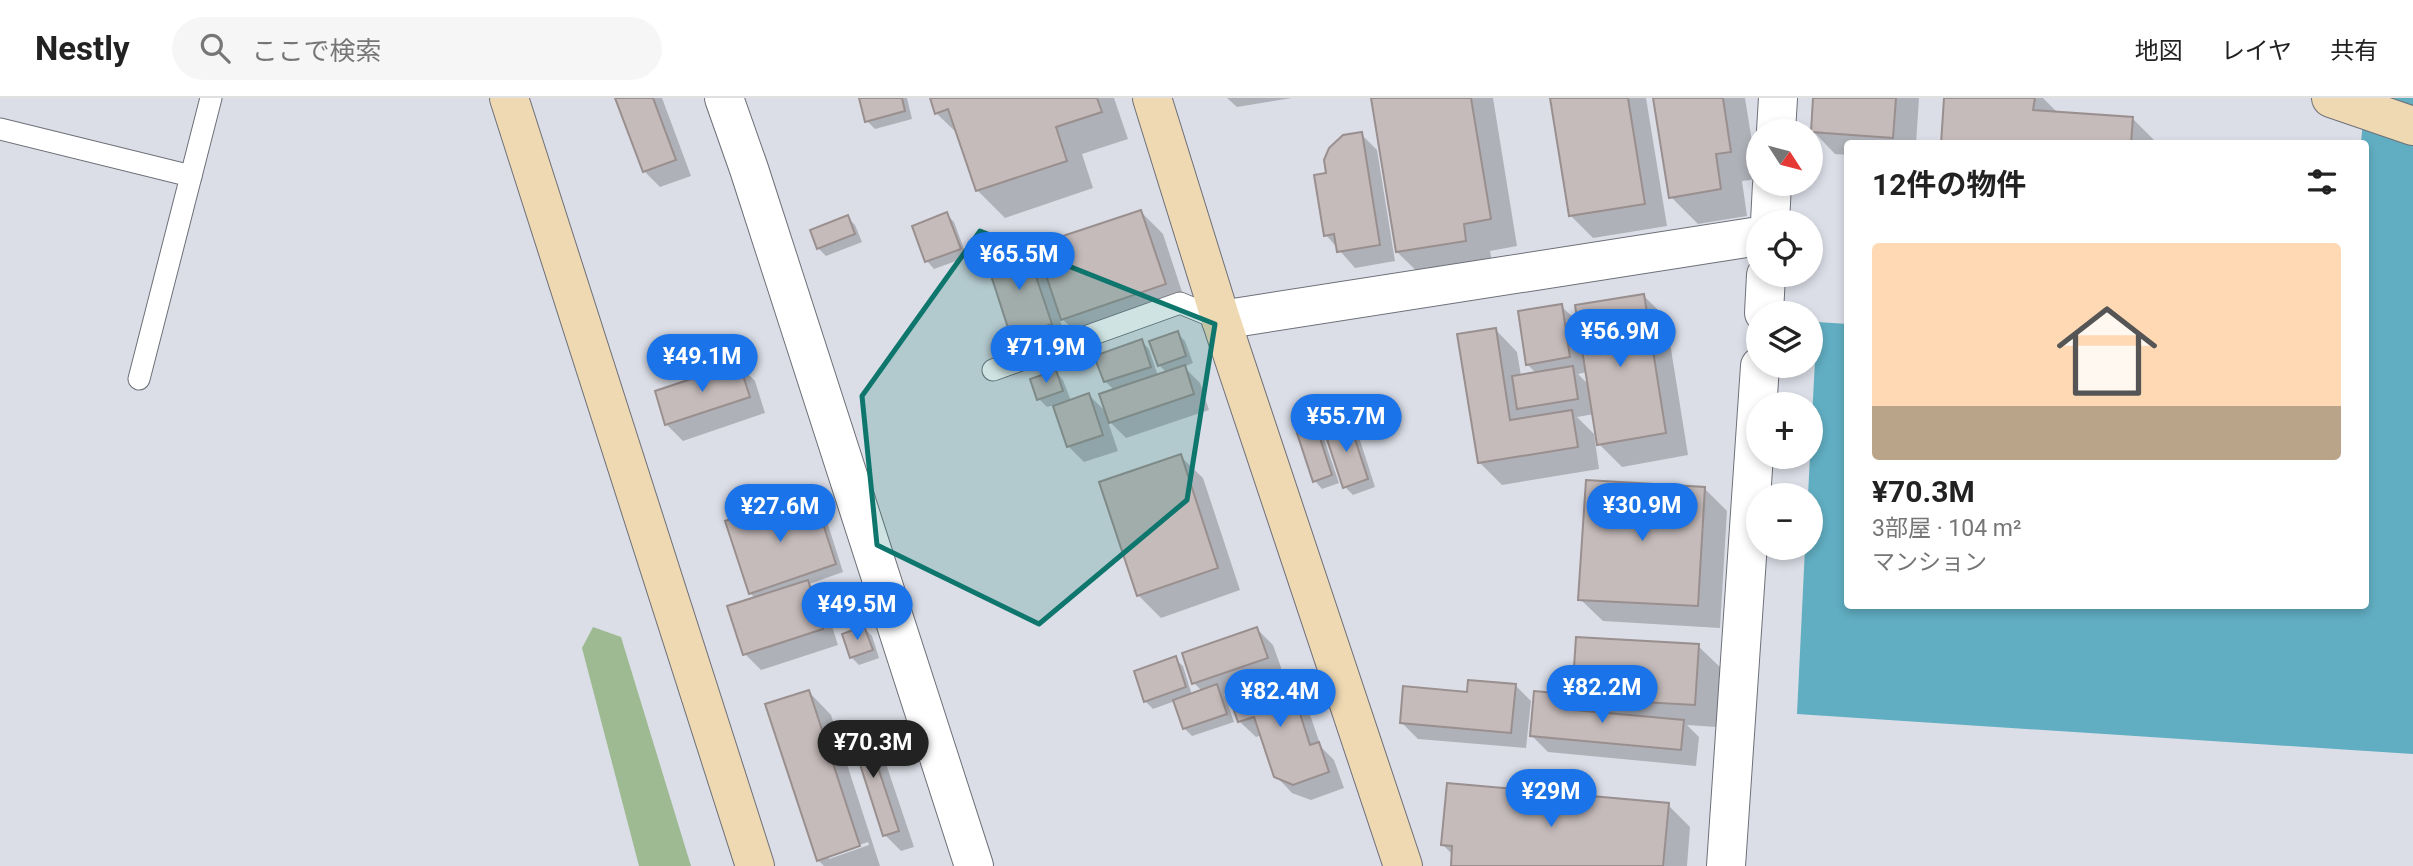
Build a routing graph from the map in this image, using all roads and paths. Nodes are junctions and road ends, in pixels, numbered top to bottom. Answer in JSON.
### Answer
{"nodes":[{"id":1,"x":211,"y":98,"type":"edge"},
{"id":2,"x":509,"y":98,"type":"edge"},
{"id":3,"x":724,"y":98,"type":"edge"},
{"id":4,"x":1152,"y":98,"type":"edge"},
{"id":5,"x":1778,"y":98,"type":"edge"},
{"id":6,"x":2342,"y":102,"type":"edge"},
{"id":7,"x":1777,"y":119,"type":"edge"},
{"id":8,"x":2413,"y":126,"type":"edge"},
{"id":9,"x":0,"y":129,"type":"edge"},
{"id":10,"x":191,"y":176,"type":"junction"},
{"id":11,"x":1746,"y":238,"type":"edge"},
{"id":12,"x":1221,"y":320,"type":"junction"},
{"id":13,"x":993,"y":370,"type":"dead end"},
{"id":14,"x":1759,"y":378,"type":"edge"},
{"id":15,"x":139,"y":379,"type":"dead end"},
{"id":16,"x":755,"y":866,"type":"edge"},
{"id":17,"x":974,"y":866,"type":"edge"},
{"id":18,"x":1404,"y":866,"type":"edge"},
{"id":19,"x":1726,"y":866,"type":"edge"}],
"edges":[{"from":1,"to":10,"type":"lane"},
{"from":2,"to":16,"type":"street"},
{"from":3,"to":17,"type":"street"},
{"from":4,"to":12,"type":"street"},
{"from":5,"to":7,"type":"street"},
{"from":6,"to":8,"type":"street"},
{"from":9,"to":10,"type":"lane"},
{"from":10,"to":15,"type":"lane"},
{"from":11,"to":12,"type":"street"},
{"from":12,"to":13,"type":"lane"},
{"from":12,"to":18,"type":"street"},
{"from":14,"to":19,"type":"street"}]}
